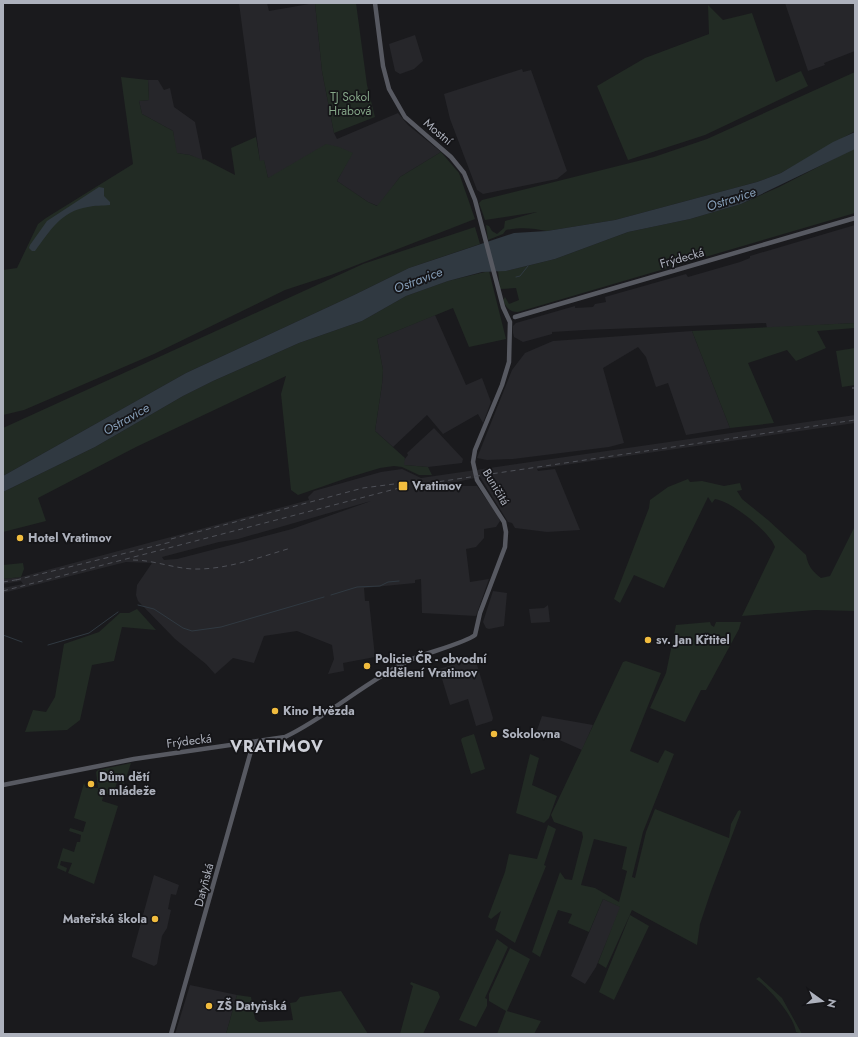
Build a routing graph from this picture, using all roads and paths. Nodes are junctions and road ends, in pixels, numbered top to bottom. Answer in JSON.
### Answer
{"nodes":[{"id":1,"x":376,"y":3,"type":"edge"},
{"id":2,"x":855,"y":218,"type":"edge"},
{"id":3,"x":508,"y":316,"type":"junction"},
{"id":4,"x":515,"y":317,"type":"junction"},
{"id":5,"x":510,"y":322,"type":"junction"},
{"id":6,"x":472,"y":637,"type":"joint"},
{"id":7,"x":256,"y":742,"type":"junction"},
{"id":8,"x":3,"y":785,"type":"edge"},
{"id":9,"x":171,"y":1034,"type":"edge"}],
"edges":[{"from":1,"to":3,"type":"main road","name":"Mostní"},
{"from":2,"to":4,"type":"main road","name":"Frýdecká"},
{"from":3,"to":4,"type":"main road"},
{"from":3,"to":5,"type":"main road"},
{"from":4,"to":5,"type":"main road"},
{"from":5,"to":6,"type":"main road","name":"Buničitá"},
{"from":6,"to":7,"type":"main road","name":"Frýdecká"},
{"from":7,"to":8,"type":"main road","name":"Frýdecká"},
{"from":7,"to":9,"type":"main road","name":"Datyňská"}]}
